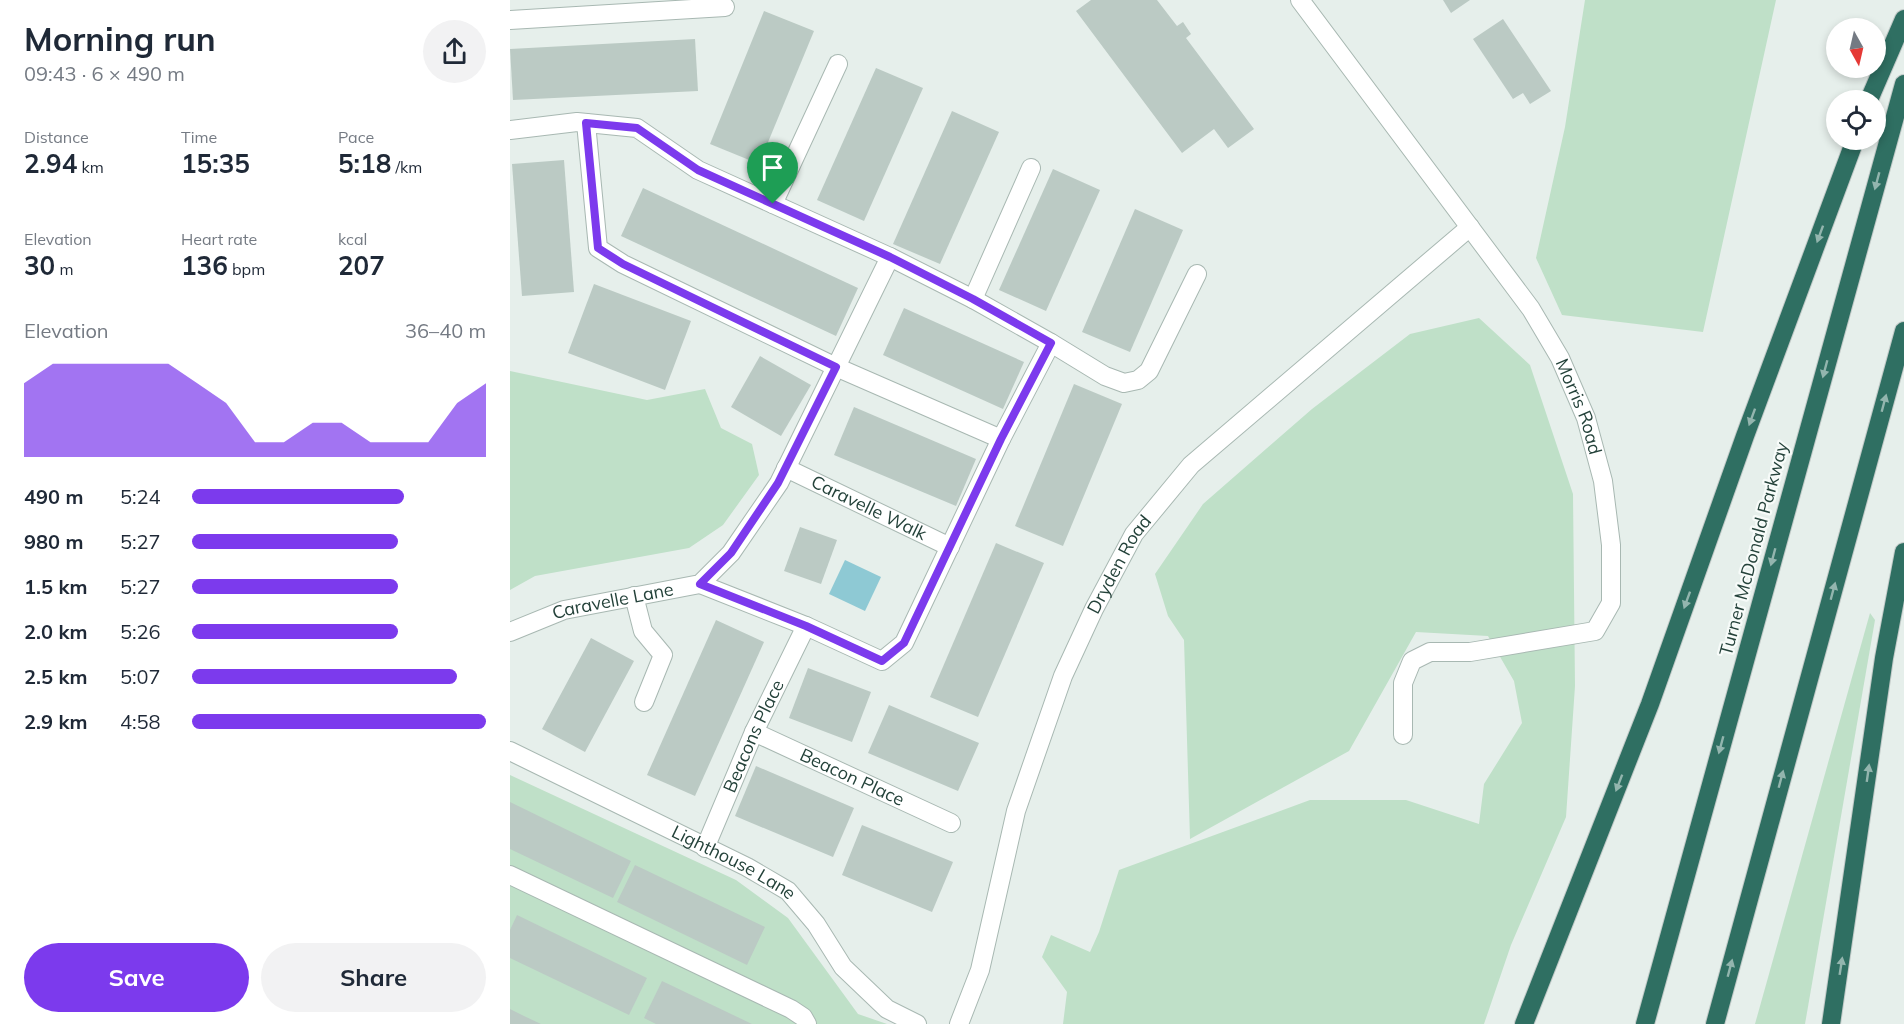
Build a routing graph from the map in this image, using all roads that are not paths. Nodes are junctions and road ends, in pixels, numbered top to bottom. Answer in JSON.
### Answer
{"nodes":[{"id":1,"x":1300,"y":0,"type":"edge"},
{"id":2,"x":725,"y":7,"type":"dead end"},
{"id":3,"x":510,"y":20,"type":"edge"},
{"id":4,"x":1904,"y":20,"type":"edge"},
{"id":5,"x":838,"y":64,"type":"dead end"},
{"id":6,"x":1904,"y":84,"type":"edge"},
{"id":7,"x":1873,"y":90,"type":"edge"},
{"id":8,"x":586,"y":123,"type":"junction"},
{"id":9,"x":510,"y":130,"type":"edge"},
{"id":10,"x":1851,"y":150,"type":"edge"},
{"id":11,"x":1031,"y":168,"type":"dead end"},
{"id":12,"x":773,"y":204,"type":"junction"},
{"id":13,"x":1470,"y":227,"type":"junction"},
{"id":14,"x":890,"y":257,"type":"junction"},
{"id":15,"x":1197,"y":274,"type":"dead end"},
{"id":16,"x":973,"y":299,"type":"junction"},
{"id":17,"x":1904,"y":331,"type":"edge"},
{"id":18,"x":1051,"y":343,"type":"junction"},
{"id":19,"x":836,"y":367,"type":"junction"},
{"id":20,"x":1001,"y":439,"type":"junction"},
{"id":21,"x":786,"y":468,"type":"junction"},
{"id":22,"x":950,"y":547,"type":"junction"},
{"id":23,"x":1904,"y":552,"type":"edge"},
{"id":24,"x":700,"y":584,"type":"junction"},
{"id":25,"x":634,"y":596,"type":"junction"},
{"id":26,"x":806,"y":626,"type":"junction"},
{"id":27,"x":510,"y":632,"type":"edge"},
{"id":28,"x":644,"y":702,"type":"dead end"},
{"id":29,"x":754,"y":732,"type":"junction"},
{"id":30,"x":1402,"y":735,"type":"dead end"},
{"id":31,"x":510,"y":751,"type":"edge"},
{"id":32,"x":951,"y":823,"type":"dead end"},
{"id":33,"x":705,"y":848,"type":"junction"},
{"id":34,"x":511,"y":876,"type":"edge"},
{"id":35,"x":807,"y":1024,"type":"edge"},
{"id":36,"x":917,"y":1024,"type":"edge"},
{"id":37,"x":959,"y":1024,"type":"edge"},
{"id":38,"x":1524,"y":1024,"type":"edge"},
{"id":39,"x":1645,"y":1024,"type":"edge"},
{"id":40,"x":1715,"y":1024,"type":"edge"},
{"id":41,"x":1831,"y":1024,"type":"edge"}],
"edges":[{"from":1,"to":13,"type":"street","name":"Morris Road"},
{"from":2,"to":3,"type":"street"},
{"from":4,"to":7,"type":"highway"},
{"from":5,"to":12,"type":"street"},
{"from":6,"to":39,"type":"highway","name":"Turner McDonald Parkway","one_way":true},
{"from":8,"to":9,"type":"street"},
{"from":8,"to":12,"type":"street"},
{"from":8,"to":19,"type":"street"},
{"from":10,"to":38,"type":"highway","one_way":true},
{"from":11,"to":16,"type":"street"},
{"from":12,"to":14,"type":"street"},
{"from":13,"to":30,"type":"street","name":"Morris Road"},
{"from":13,"to":37,"type":"street","name":"Dryden Road"},
{"from":14,"to":16,"type":"street"},
{"from":14,"to":19,"type":"street","name":"Caravelle Lane"},
{"from":15,"to":18,"type":"street"},
{"from":16,"to":18,"type":"street"},
{"from":40,"to":17,"type":"highway","one_way":true},
{"from":18,"to":20,"type":"street"},
{"from":19,"to":20,"type":"street"},
{"from":19,"to":21,"type":"street","name":"Caravelle Lane"},
{"from":20,"to":22,"type":"street"},
{"from":21,"to":22,"type":"street","name":"Caravelle Walk"},
{"from":21,"to":24,"type":"street","name":"Caravelle Lane"},
{"from":22,"to":26,"type":"street"},
{"from":41,"to":23,"type":"highway","one_way":true},
{"from":24,"to":25,"type":"street","name":"Caravelle Lane"},
{"from":24,"to":26,"type":"street"},
{"from":25,"to":27,"type":"street","name":"Caravelle Lane"},
{"from":25,"to":28,"type":"street"},
{"from":26,"to":29,"type":"street","name":"Beacons Place"},
{"from":29,"to":32,"type":"street","name":"Beacon Place"},
{"from":29,"to":33,"type":"street","name":"Beacons Place"},
{"from":31,"to":33,"type":"street","name":"Lighthouse Lane"},
{"from":33,"to":36,"type":"street","name":"Lighthouse Lane"},
{"from":34,"to":35,"type":"street"}]}
